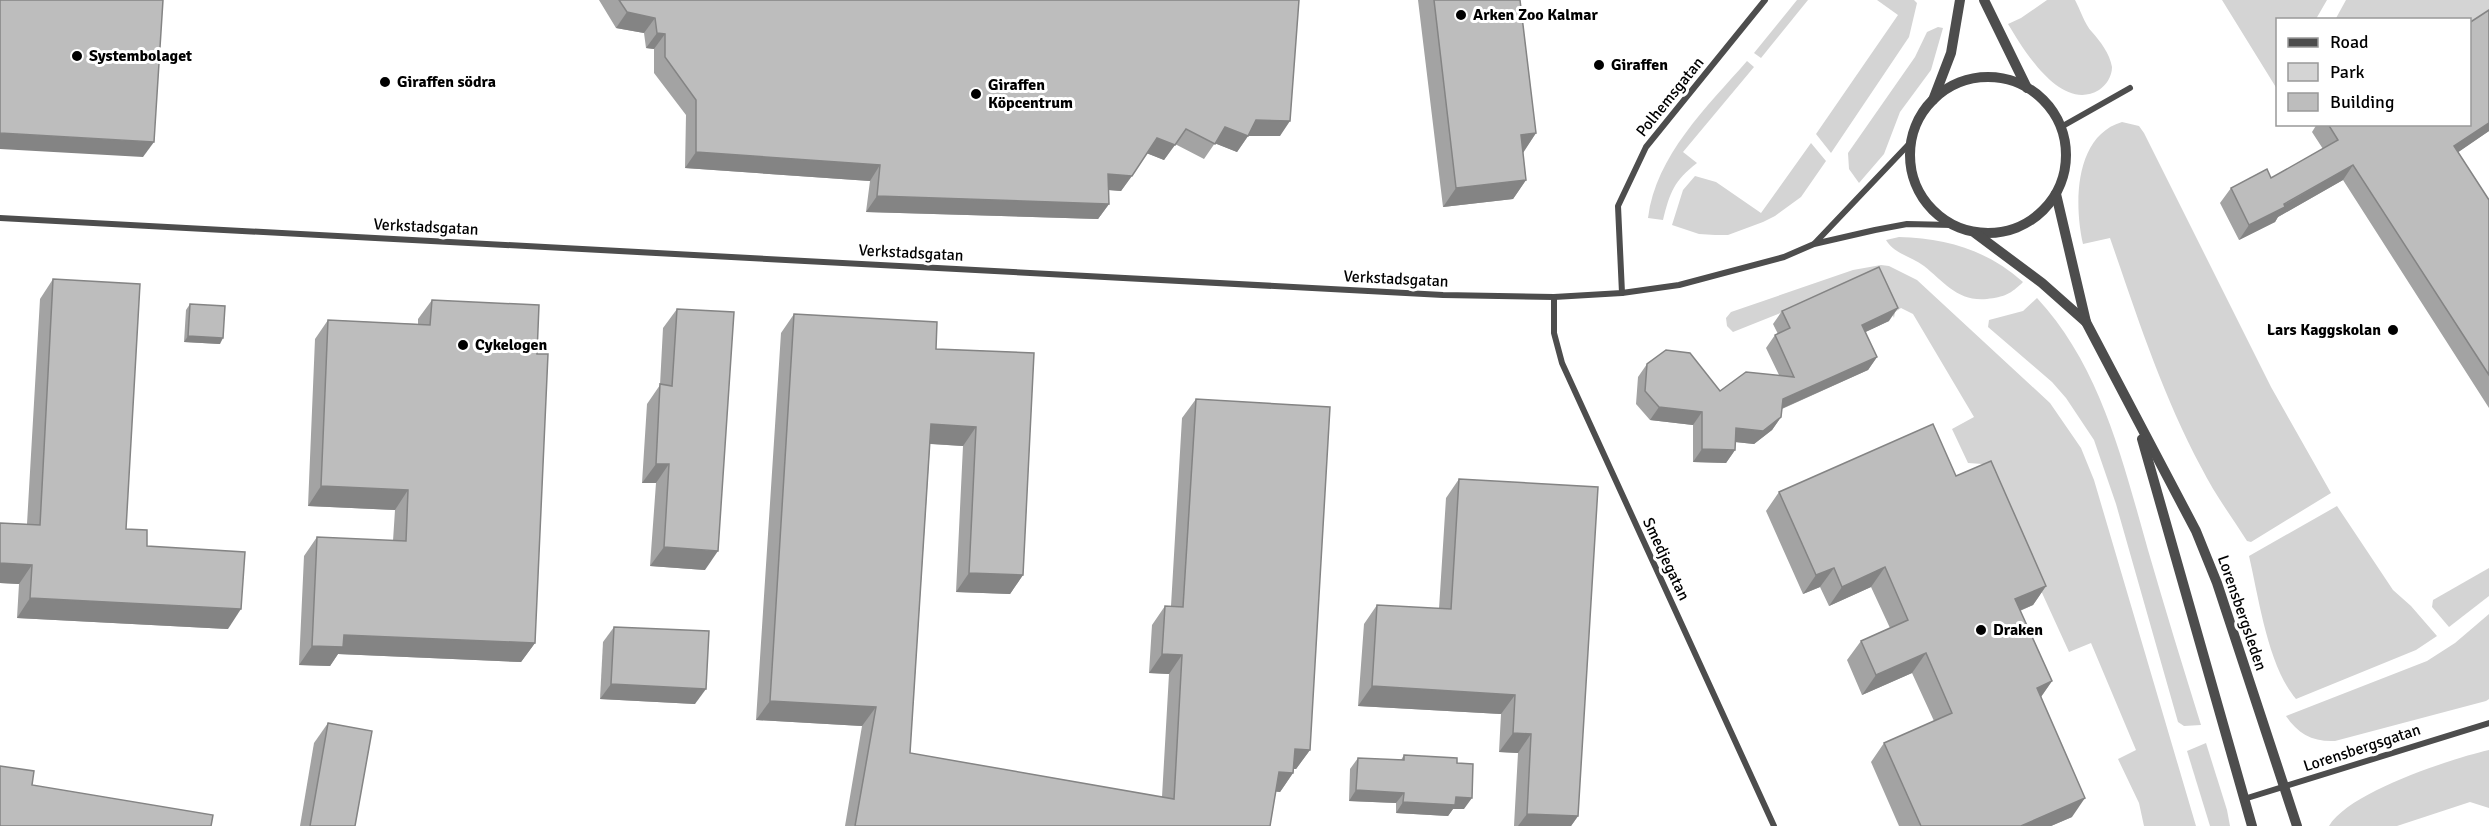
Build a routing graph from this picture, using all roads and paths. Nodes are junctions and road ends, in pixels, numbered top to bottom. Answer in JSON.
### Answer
{"nodes":[{"id":1,"x":1765,"y":0,"type":"edge"},
{"id":2,"x":1960,"y":0,"type":"edge"},
{"id":3,"x":1984,"y":0,"type":"edge"},
{"id":4,"x":2027,"y":88,"type":"junction"},
{"id":5,"x":2130,"y":88,"type":"dead end"},
{"id":6,"x":1933,"y":100,"type":"junction"},
{"id":7,"x":2061,"y":127,"type":"junction"},
{"id":8,"x":1910,"y":143,"type":"junction"},
{"id":9,"x":2056,"y":194,"type":"junction"},
{"id":10,"x":0,"y":218,"type":"edge"},
{"id":11,"x":1952,"y":225,"type":"junction"},
{"id":12,"x":1975,"y":233,"type":"junction"},
{"id":13,"x":1814,"y":244,"type":"junction"},
{"id":14,"x":1622,"y":293,"type":"junction"},
{"id":15,"x":1554,"y":297,"type":"junction"},
{"id":16,"x":2086,"y":322,"type":"junction"},
{"id":17,"x":2136,"y":419,"type":"junction"},
{"id":18,"x":2489,"y":723,"type":"edge"},
{"id":19,"x":2285,"y":787,"type":"junction"},
{"id":20,"x":2244,"y":799,"type":"junction"},
{"id":21,"x":1774,"y":826,"type":"edge"},
{"id":22,"x":2252,"y":826,"type":"edge"},
{"id":23,"x":2297,"y":826,"type":"edge"}],
"edges":[{"from":1,"to":14,"type":"street","name":"Polhemsgatan"},
{"from":2,"to":6,"type":"street","name":"Lorensbergsleden"},
{"from":3,"to":4,"type":"street","name":"Lorensbergsleden"},
{"from":4,"to":6,"type":"street","name":"Lorensbergsleden"},
{"from":4,"to":7,"type":"street","name":"Lorensbergsleden"},
{"from":5,"to":7,"type":"street"},
{"from":6,"to":8,"type":"street","name":"Lorensbergsleden"},
{"from":7,"to":9,"type":"street","name":"Lorensbergsleden"},
{"from":8,"to":11,"type":"street","name":"Lorensbergsleden"},
{"from":8,"to":13,"type":"street","name":"Verkstadsgatan"},
{"from":9,"to":12,"type":"street","name":"Lorensbergsleden"},
{"from":9,"to":16,"type":"street","name":"Lorensbergsleden"},
{"from":10,"to":15,"type":"street","name":"Verkstadsgatan"},
{"from":11,"to":12,"type":"street","name":"Lorensbergsleden"},
{"from":11,"to":13,"type":"street","name":"Verkstadsgatan"},
{"from":12,"to":16,"type":"street","name":"Lorensbergsleden"},
{"from":13,"to":14,"type":"street","name":"Verkstadsgatan"},
{"from":14,"to":15,"type":"street","name":"Verkstadsgatan"},
{"from":15,"to":21,"type":"street","name":"Smedjegatan"},
{"from":16,"to":17,"type":"street","name":"Lorensbergsleden"},
{"from":17,"to":19,"type":"street","name":"Lorensbergsleden"},
{"from":17,"to":20,"type":"street","name":"Lorensbergsleden"},
{"from":18,"to":19,"type":"street","name":"Lorensbergsgatan"},
{"from":19,"to":20,"type":"street","name":"Lorensbergsgatan"},
{"from":19,"to":23,"type":"street","name":"Lorensbergsleden"},
{"from":20,"to":22,"type":"street","name":"Lorensbergsleden"}]}
